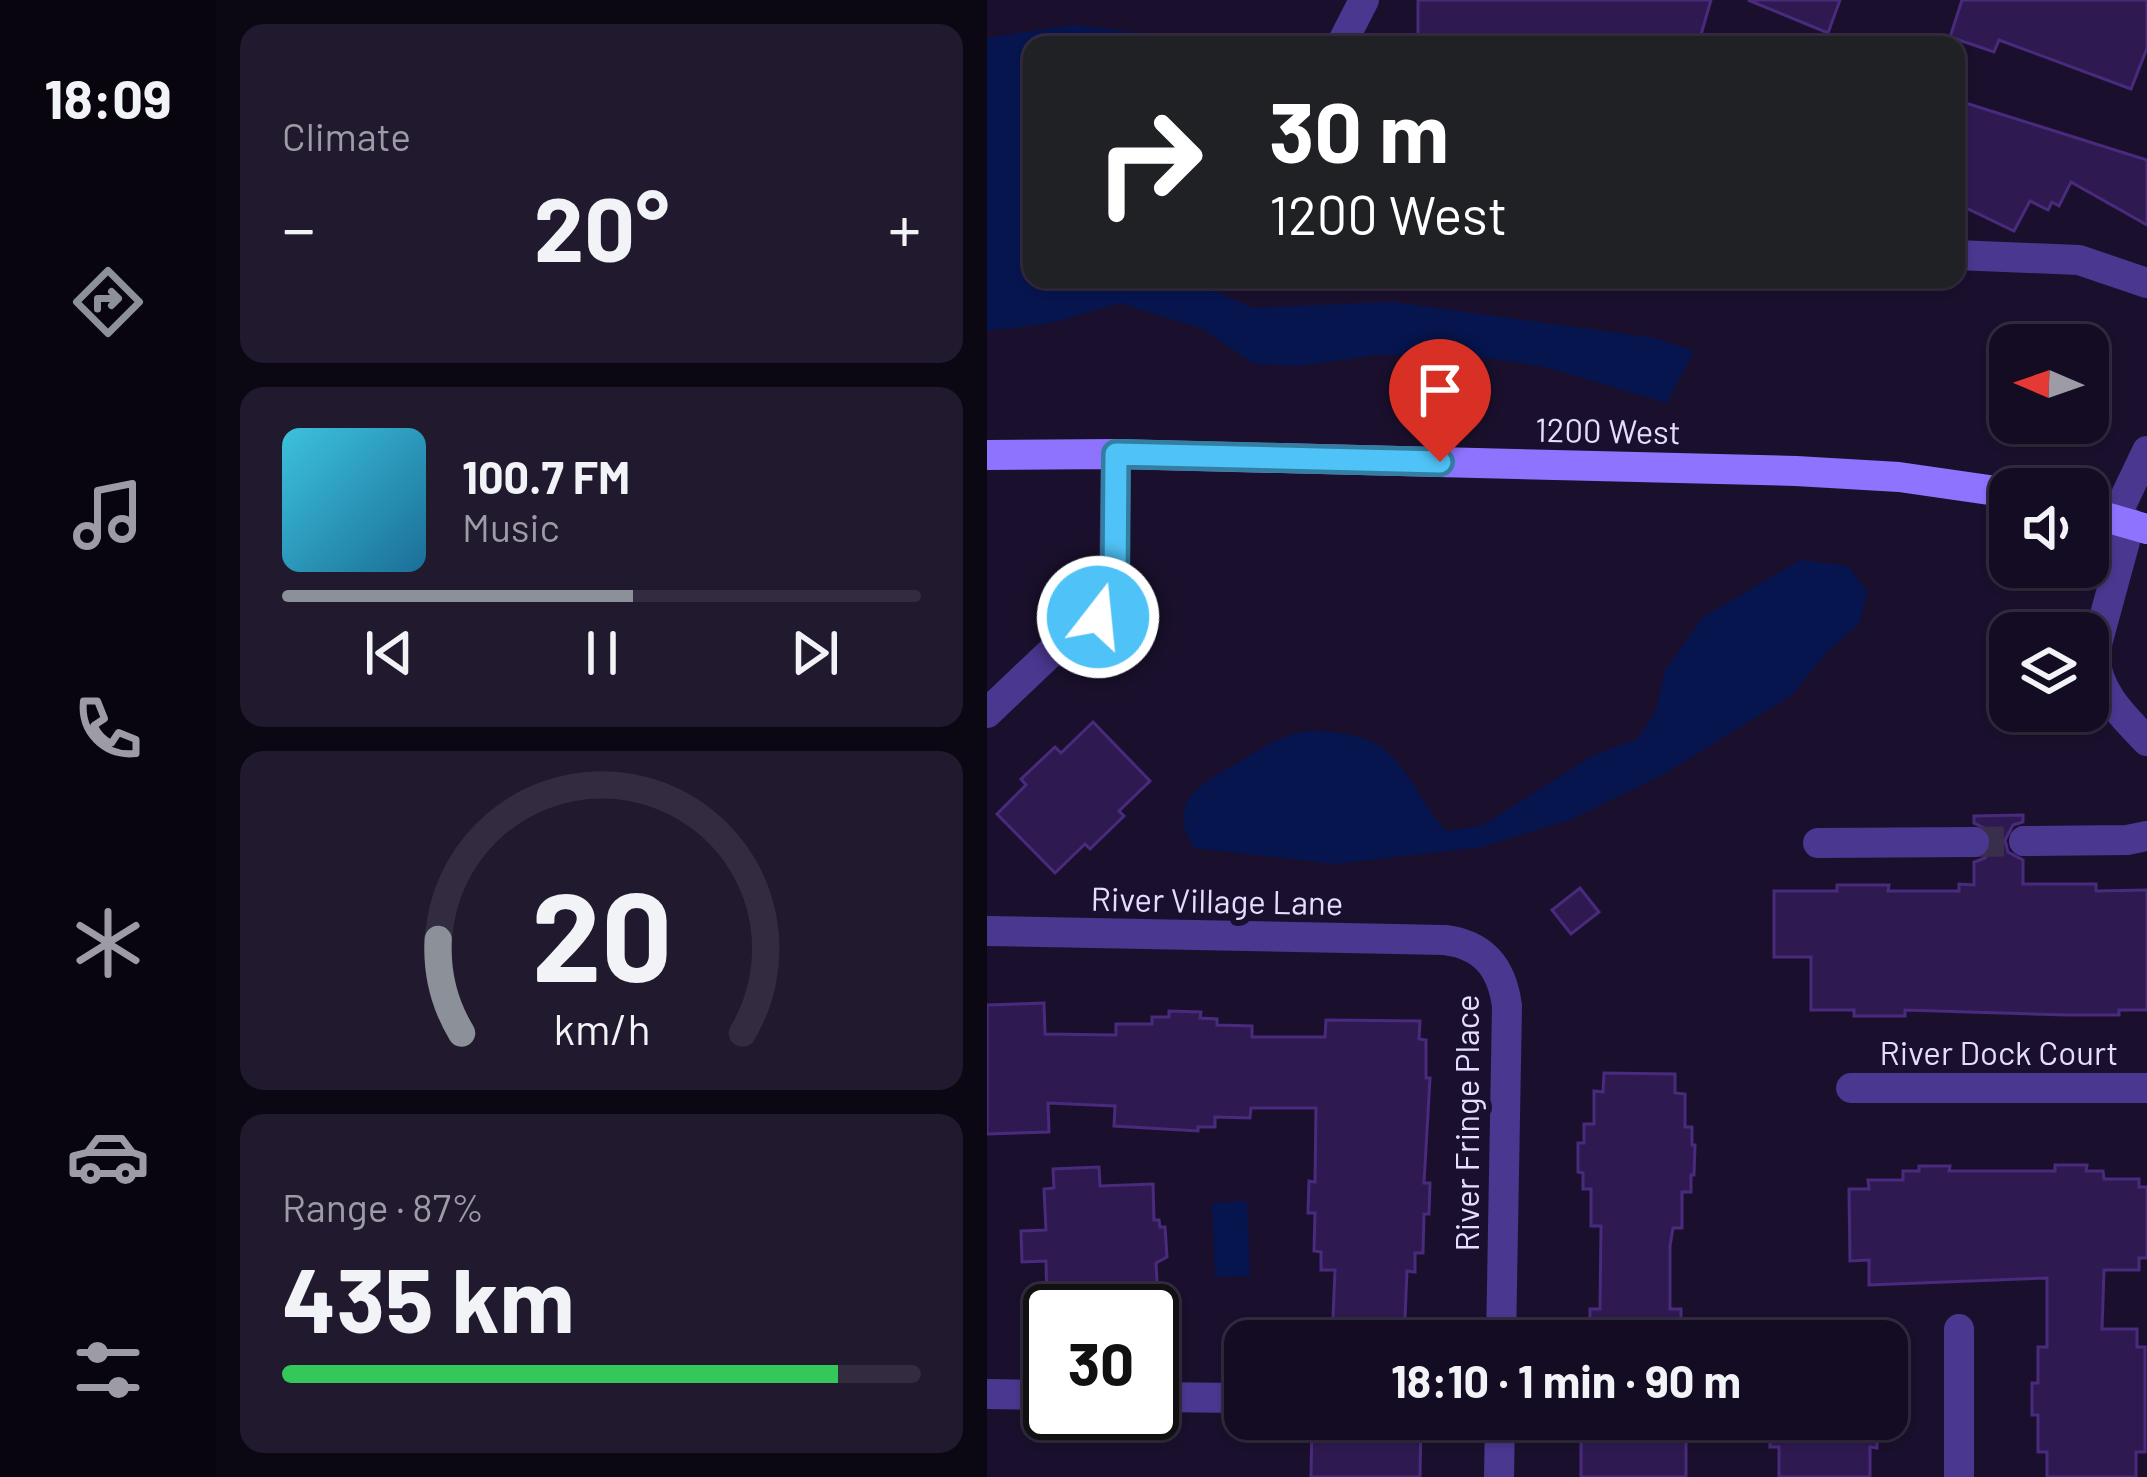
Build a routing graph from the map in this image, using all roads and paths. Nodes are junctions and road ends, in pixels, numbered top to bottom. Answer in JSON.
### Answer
{"nodes":[{"id":1,"x":1364,"y":0,"type":"edge"},
{"id":2,"x":1346,"y":36,"type":"edge"},
{"id":3,"x":1965,"y":255,"type":"edge"},
{"id":4,"x":2147,"y":283,"type":"edge"},
{"id":5,"x":2147,"y":451,"type":"edge"},
{"id":6,"x":1116,"y":454,"type":"junction"},
{"id":7,"x":987,"y":455,"type":"edge"},
{"id":8,"x":1989,"y":490,"type":"edge"},
{"id":9,"x":2120,"y":520,"type":"edge"},
{"id":10,"x":987,"y":713,"type":"edge"},
{"id":11,"x":2147,"y":741,"type":"edge"},
{"id":12,"x":2147,"y":836,"type":"edge"},
{"id":13,"x":1974,"y":842,"type":"tunnel mouth"},
{"id":14,"x":2023,"y":842,"type":"tunnel mouth"},
{"id":15,"x":1818,"y":843,"type":"dead end"},
{"id":16,"x":987,"y":932,"type":"edge"},
{"id":17,"x":1445,"y":940,"type":"joint"},
{"id":18,"x":1851,"y":1088,"type":"dead end"},
{"id":19,"x":2147,"y":1088,"type":"edge"},
{"id":20,"x":1501,"y":1320,"type":"edge"},
{"id":21,"x":1959,"y":1329,"type":"dead end"},
{"id":22,"x":987,"y":1394,"type":"edge"},
{"id":23,"x":1023,"y":1395,"type":"edge"},
{"id":24,"x":1179,"y":1397,"type":"edge"},
{"id":25,"x":1224,"y":1398,"type":"edge"},
{"id":26,"x":1500,"y":1440,"type":"edge"},
{"id":27,"x":1499,"y":1477,"type":"edge"},
{"id":28,"x":1959,"y":1477,"type":"edge"}],
"edges":[{"from":1,"to":2,"type":"street"},
{"from":3,"to":4,"type":"street"},
{"from":5,"to":9,"type":"street"},
{"from":6,"to":7,"type":"street","name":"1200 West"},
{"from":6,"to":8,"type":"street","name":"1200 West"},
{"from":6,"to":10,"type":"street"},
{"from":9,"to":11,"type":"street"},
{"from":12,"to":14,"type":"street"},
{"from":13,"to":15,"type":"street"},
{"from":16,"to":17,"type":"street","name":"River Village Lane"},
{"from":17,"to":20,"type":"street","name":"River Fringe Place"},
{"from":18,"to":19,"type":"street","name":"River Dock Court"},
{"from":21,"to":28,"type":"street"},
{"from":22,"to":23,"type":"street"},
{"from":24,"to":25,"type":"street"},
{"from":26,"to":27,"type":"street"}]}
